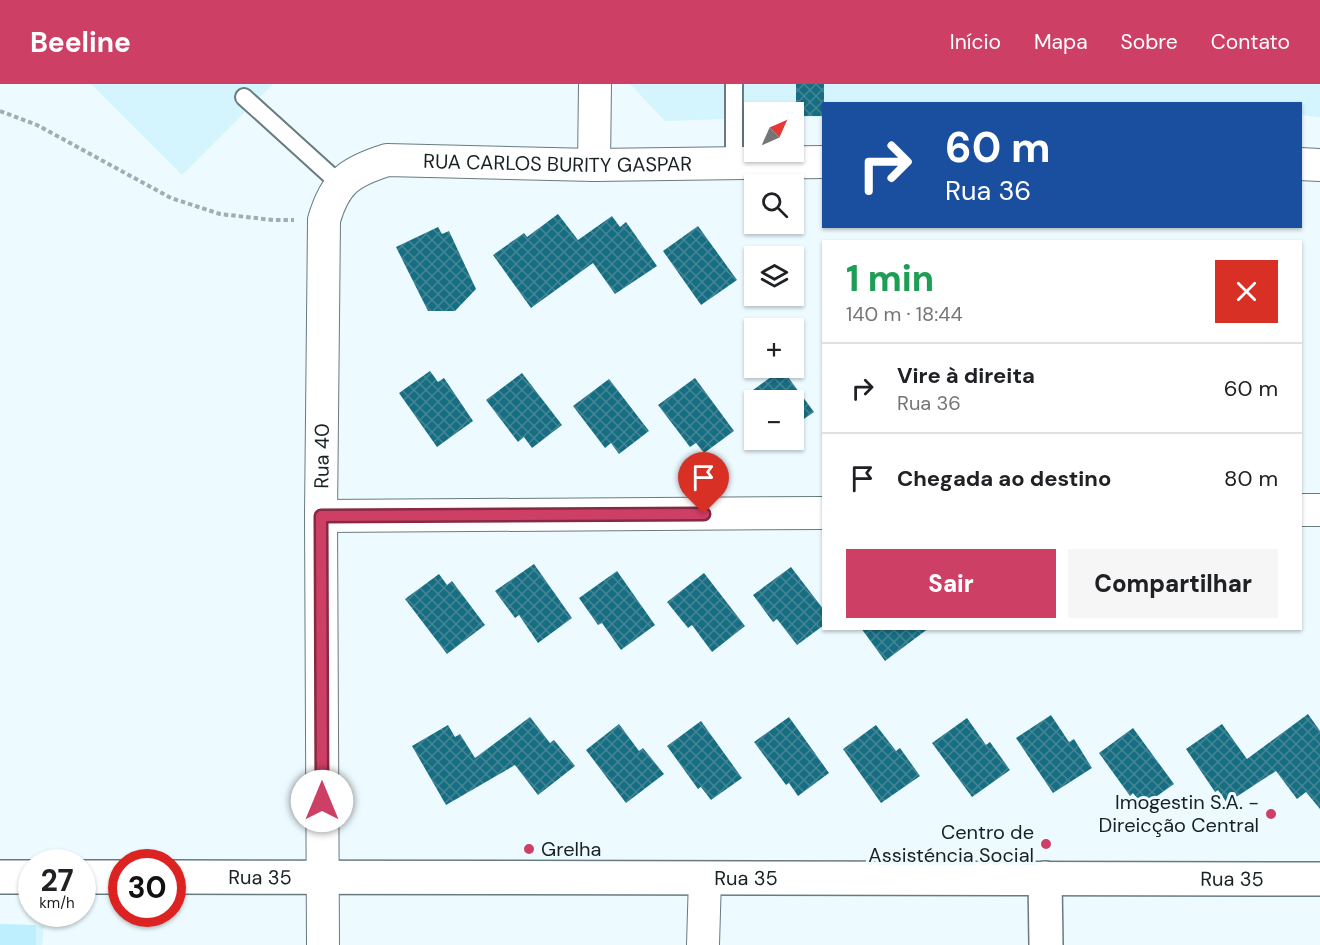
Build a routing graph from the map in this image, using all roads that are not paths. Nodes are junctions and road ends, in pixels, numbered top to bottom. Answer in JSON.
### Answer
{"nodes":[{"id":1,"x":595,"y":84,"type":"edge"},
{"id":2,"x":734,"y":84,"type":"edge"},
{"id":3,"x":244,"y":97,"type":"dead end"},
{"id":4,"x":734,"y":162,"type":"junction"},
{"id":5,"x":822,"y":162,"type":"edge"},
{"id":6,"x":1302,"y":164,"type":"edge"},
{"id":7,"x":594,"y":165,"type":"junction"},
{"id":8,"x":1320,"y":165,"type":"edge"},
{"id":9,"x":340,"y":184,"type":"junction"},
{"id":10,"x":324,"y":220,"type":"joint"},
{"id":11,"x":1302,"y":510,"type":"edge"},
{"id":12,"x":1320,"y":510,"type":"edge"},
{"id":13,"x":822,"y":513,"type":"edge"},
{"id":14,"x":321,"y":516,"type":"junction"},
{"id":15,"x":0,"y":877,"type":"edge"},
{"id":16,"x":18,"y":877,"type":"edge"},
{"id":17,"x":186,"y":877,"type":"edge"},
{"id":18,"x":322,"y":878,"type":"junction"},
{"id":19,"x":705,"y":878,"type":"junction"},
{"id":20,"x":1045,"y":878,"type":"junction"},
{"id":21,"x":1320,"y":879,"type":"edge"},
{"id":22,"x":323,"y":945,"type":"edge"},
{"id":23,"x":703,"y":945,"type":"edge"},
{"id":24,"x":1046,"y":945,"type":"edge"}],
"edges":[{"from":1,"to":7,"type":"street"},
{"from":2,"to":4,"type":"lane"},
{"from":3,"to":9,"type":"lane"},
{"from":4,"to":5,"type":"street","name":"RUA CARLOS BURITY GASPAR"},
{"from":4,"to":7,"type":"street","name":"RUA CARLOS BURITY GASPAR"},
{"from":6,"to":8,"type":"street"},
{"from":7,"to":9,"type":"street","name":"RUA CARLOS BURITY GASPAR"},
{"from":9,"to":10,"type":"street","name":"RUA CARLOS BURITY GASPAR"},
{"from":10,"to":14,"type":"street","name":"Rua 40"},
{"from":11,"to":12,"type":"street"},
{"from":13,"to":14,"type":"street"},
{"from":14,"to":18,"type":"street","name":"Rua 40"},
{"from":15,"to":16,"type":"street"},
{"from":17,"to":18,"type":"street","name":"Rua 35"},
{"from":18,"to":19,"type":"street","name":"Rua 35"},
{"from":18,"to":22,"type":"street","name":"Rua 40"},
{"from":19,"to":20,"type":"street","name":"Rua 35"},
{"from":19,"to":23,"type":"street"},
{"from":20,"to":21,"type":"street","name":"Rua 35"},
{"from":20,"to":24,"type":"street"}]}
